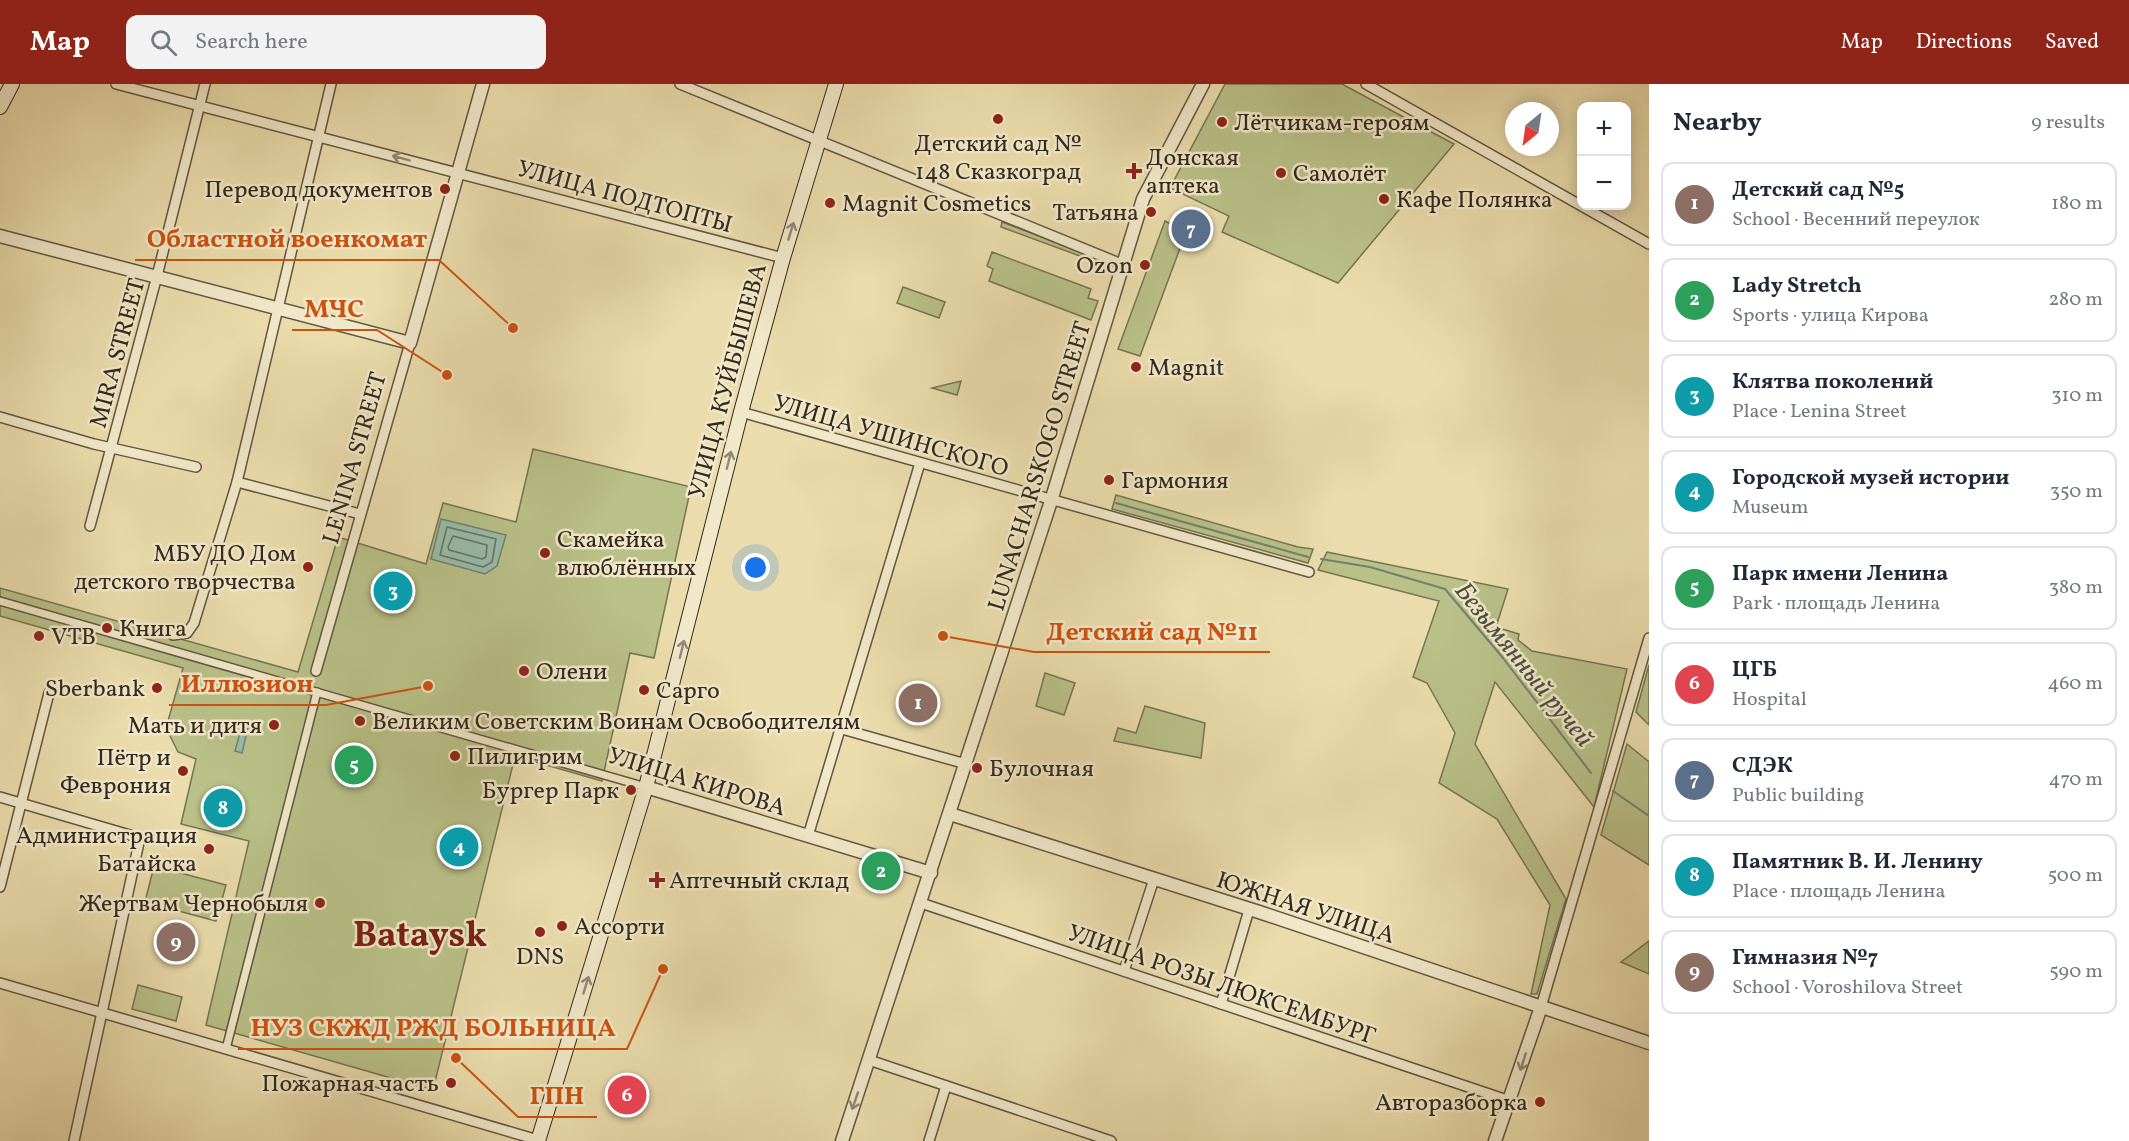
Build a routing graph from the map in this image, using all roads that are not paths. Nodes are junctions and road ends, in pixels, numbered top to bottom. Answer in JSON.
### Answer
{"nodes":[{"id":1,"x":12,"y":84,"type":"edge"},
{"id":2,"x":116,"y":84,"type":"edge"},
{"id":3,"x":205,"y":84,"type":"edge"},
{"id":4,"x":331,"y":84,"type":"edge"},
{"id":5,"x":483,"y":84,"type":"edge"},
{"id":6,"x":680,"y":84,"type":"edge"},
{"id":7,"x":836,"y":84,"type":"edge"},
{"id":8,"x":1203,"y":84,"type":"edge"},
{"id":9,"x":1366,"y":84,"type":"edge"},
{"id":10,"x":199,"y":106,"type":"junction"},
{"id":11,"x":0,"y":107,"type":"edge"},
{"id":12,"x":318,"y":136,"type":"junction"},
{"id":13,"x":818,"y":141,"type":"junction"},
{"id":14,"x":458,"y":172,"type":"junction"},
{"id":15,"x":0,"y":236,"type":"edge"},
{"id":16,"x":1649,"y":244,"type":"edge"},
{"id":17,"x":783,"y":258,"type":"junction"},
{"id":18,"x":1124,"y":265,"type":"junction"},
{"id":19,"x":157,"y":276,"type":"junction"},
{"id":20,"x":278,"y":309,"type":"junction"},
{"id":21,"x":410,"y":343,"type":"junction"},
{"id":22,"x":741,"y":412,"type":"junction"},
{"id":23,"x":0,"y":417,"type":"edge"},
{"id":24,"x":113,"y":446,"type":"junction"},
{"id":25,"x":920,"y":463,"type":"junction"},
{"id":26,"x":196,"y":467,"type":"dead end"},
{"id":27,"x":237,"y":482,"type":"junction"},
{"id":28,"x":1051,"y":501,"type":"junction"},
{"id":29,"x":360,"y":514,"type":"junction"},
{"id":30,"x":90,"y":526,"type":"dead end"},
{"id":31,"x":1308,"y":572,"type":"dead end"},
{"id":32,"x":0,"y":601,"type":"edge"},
{"id":33,"x":173,"y":635,"type":"dead end"},
{"id":34,"x":1649,"y":638,"type":"edge"},
{"id":35,"x":316,"y":671,"type":"dead end"},
{"id":36,"x":317,"y":692,"type":"junction"},
{"id":37,"x":49,"y":693,"type":"dead end"},
{"id":38,"x":842,"y":729,"type":"junction"},
{"id":39,"x":966,"y":764,"type":"junction"},
{"id":40,"x":646,"y":787,"type":"junction"},
{"id":41,"x":0,"y":797,"type":"edge"},
{"id":42,"x":22,"y":804,"type":"junction"},
{"id":43,"x":950,"y":814,"type":"junction"},
{"id":44,"x":808,"y":836,"type":"junction"},
{"id":45,"x":931,"y":873,"type":"junction"},
{"id":46,"x":1154,"y":879,"type":"junction"},
{"id":47,"x":0,"y":887,"type":"edge"},
{"id":48,"x":921,"y":903,"type":"junction"},
{"id":49,"x":1249,"y":910,"type":"junction"},
{"id":50,"x":1124,"y":971,"type":"junction"},
{"id":51,"x":0,"y":983,"type":"edge"},
{"id":52,"x":1221,"y":1004,"type":"junction"},
{"id":53,"x":1541,"y":1007,"type":"junction"},
{"id":54,"x":102,"y":1012,"type":"junction"},
{"id":55,"x":1649,"y":1043,"type":"edge"},
{"id":56,"x":226,"y":1049,"type":"junction"},
{"id":57,"x":869,"y":1060,"type":"junction"},
{"id":58,"x":946,"y":1086,"type":"junction"},
{"id":59,"x":1510,"y":1101,"type":"junction"},
{"id":60,"x":74,"y":1141,"type":"edge"},
{"id":61,"x":538,"y":1141,"type":"edge"},
{"id":62,"x":842,"y":1141,"type":"edge"},
{"id":63,"x":929,"y":1141,"type":"edge"},
{"id":64,"x":1111,"y":1141,"type":"edge"},
{"id":65,"x":1495,"y":1141,"type":"edge"}],
"edges":[{"from":1,"to":11,"type":"main road"},
{"from":2,"to":10,"type":"street","name":"УЛИЦА ПОДТОПТЫ"},
{"from":3,"to":10,"type":"street","name":"MIRA STREET"},
{"from":4,"to":12,"type":"street"},
{"from":5,"to":14,"type":"street","name":"LENINA STREET"},
{"from":6,"to":13,"type":"street"},
{"from":7,"to":13,"type":"main road","name":"УЛИЦА КУЙБЫШЕВА"},
{"from":8,"to":18,"type":"street","name":"LUNACHARSKOGO STREET"},
{"from":9,"to":16,"type":"street"},
{"from":10,"to":12,"type":"street","name":"УЛИЦА ПОДТОПТЫ"},
{"from":10,"to":19,"type":"street","name":"MIRA STREET"},
{"from":14,"to":12,"type":"street","name":"УЛИЦА ПОДТОПТЫ","one_way":true},
{"from":12,"to":20,"type":"street"},
{"from":17,"to":13,"type":"main road","name":"УЛИЦА КУЙБЫШЕВА","one_way":true},
{"from":13,"to":18,"type":"street"},
{"from":14,"to":17,"type":"street","name":"УЛИЦА ПОДТОПТЫ"},
{"from":14,"to":21,"type":"street","name":"LENINA STREET"},
{"from":15,"to":19,"type":"street"},
{"from":17,"to":22,"type":"main road","name":"УЛИЦА КУЙБЫШЕВА"},
{"from":18,"to":28,"type":"street","name":"LUNACHARSKOGO STREET"},
{"from":19,"to":20,"type":"street"},
{"from":19,"to":24,"type":"street","name":"MIRA STREET"},
{"from":20,"to":21,"type":"street"},
{"from":20,"to":27,"type":"street"},
{"from":21,"to":29,"type":"street","name":"LENINA STREET"},
{"from":22,"to":25,"type":"street","name":"УЛИЦА УШИНСКОГО"},
{"from":40,"to":22,"type":"main road","name":"УЛИЦА КУЙБЫШЕВА","one_way":true},
{"from":23,"to":24,"type":"street"},
{"from":24,"to":26,"type":"street"},
{"from":24,"to":30,"type":"street","name":"MIRA STREET"},
{"from":25,"to":28,"type":"street","name":"УЛИЦА УШИНСКОГО"},
{"from":25,"to":38,"type":"street"},
{"from":27,"to":29,"type":"street"},
{"from":27,"to":33,"type":"street"},
{"from":28,"to":31,"type":"street","name":"УЛИЦА УШИНСКОГО"},
{"from":28,"to":39,"type":"street","name":"LUNACHARSKOGO STREET"},
{"from":29,"to":35,"type":"street","name":"LENINA STREET"},
{"from":32,"to":36,"type":"street","name":"УЛИЦА КИРОВА"},
{"from":34,"to":53,"type":"street"},
{"from":36,"to":40,"type":"street","name":"УЛИЦА КИРОВА"},
{"from":36,"to":56,"type":"street"},
{"from":37,"to":42,"type":"street"},
{"from":38,"to":39,"type":"street"},
{"from":38,"to":44,"type":"street"},
{"from":39,"to":43,"type":"street","name":"LUNACHARSKOGO STREET"},
{"from":40,"to":44,"type":"street","name":"УЛИЦА КИРОВА"},
{"from":61,"to":40,"type":"main road","name":"УЛИЦА КУЙБЫШЕВА","one_way":true},
{"from":41,"to":42,"type":"street"},
{"from":42,"to":47,"type":"street"},
{"from":42,"to":54,"type":"street"},
{"from":43,"to":45,"type":"street","name":"LUNACHARSKOGO STREET"},
{"from":43,"to":46,"type":"street","name":"ЮЖНАЯ УЛИЦА"},
{"from":44,"to":45,"type":"street","name":"УЛИЦА КИРОВА"},
{"from":45,"to":48,"type":"street","name":"LUNACHARSKOGO STREET"},
{"from":46,"to":49,"type":"street","name":"ЮЖНАЯ УЛИЦА"},
{"from":46,"to":50,"type":"street"},
{"from":48,"to":50,"type":"street","name":"УЛИЦА РОЗЫ ЛЮКСЕМБУРГ"},
{"from":48,"to":57,"type":"street","name":"LUNACHARSKOGO STREET"},
{"from":49,"to":52,"type":"street"},
{"from":49,"to":53,"type":"street","name":"ЮЖНАЯ УЛИЦА"},
{"from":50,"to":52,"type":"street","name":"УЛИЦА РОЗЫ ЛЮКСЕМБУРГ"},
{"from":51,"to":54,"type":"street"},
{"from":52,"to":59,"type":"street","name":"УЛИЦА РОЗЫ ЛЮКСЕМБУРГ"},
{"from":53,"to":55,"type":"street","name":"ЮЖНАЯ УЛИЦА"},
{"from":53,"to":59,"type":"street","one_way":true},
{"from":54,"to":56,"type":"street"},
{"from":54,"to":60,"type":"street"},
{"from":56,"to":61,"type":"street"},
{"from":57,"to":58,"type":"street"},
{"from":57,"to":62,"type":"street","name":"LUNACHARSKOGO STREET","one_way":true},
{"from":58,"to":63,"type":"street"},
{"from":58,"to":64,"type":"street"},
{"from":59,"to":65,"type":"street"}]}
